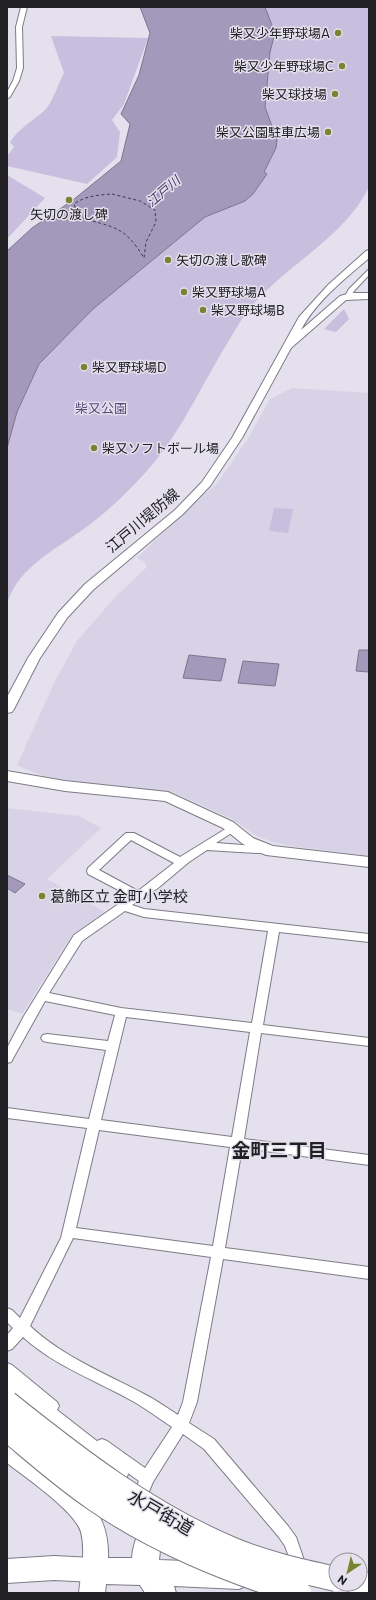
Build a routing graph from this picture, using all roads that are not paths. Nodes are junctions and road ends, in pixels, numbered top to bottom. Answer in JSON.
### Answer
{"nodes":[{"id":1,"x":24,"y":7,"type":"edge"},
{"id":2,"x":7,"y":97,"type":"edge"},
{"id":3,"x":369,"y":253,"type":"edge"},
{"id":4,"x":369,"y":271,"type":"edge"},
{"id":5,"x":348,"y":296,"type":"junction"},
{"id":6,"x":369,"y":296,"type":"edge"},
{"id":7,"x":287,"y":347,"type":"junction"},
{"id":8,"x":7,"y":708,"type":"edge"},
{"id":9,"x":7,"y":776,"type":"edge"},
{"id":10,"x":232,"y":828,"type":"junction"},
{"id":11,"x":205,"y":846,"type":"junction"},
{"id":12,"x":271,"y":851,"type":"junction"},
{"id":13,"x":181,"y":862,"type":"junction"},
{"id":14,"x":369,"y":862,"type":"edge"},
{"id":15,"x":139,"y":896,"type":"junction"},
{"id":16,"x":124,"y":907,"type":"junction"},
{"id":17,"x":274,"y":927,"type":"junction"},
{"id":18,"x":369,"y":938,"type":"edge"},
{"id":19,"x":42,"y":996,"type":"junction"},
{"id":20,"x":121,"y":1012,"type":"junction"},
{"id":21,"x":257,"y":1029,"type":"junction"},
{"id":22,"x":47,"y":1038,"type":"dead end"},
{"id":23,"x":369,"y":1042,"type":"edge"},
{"id":24,"x":114,"y":1046,"type":"junction"},
{"id":25,"x":7,"y":1059,"type":"edge"},
{"id":26,"x":7,"y":1113,"type":"edge"},
{"id":27,"x":95,"y":1125,"type":"junction"},
{"id":28,"x":236,"y":1142,"type":"junction"},
{"id":29,"x":369,"y":1160,"type":"edge"},
{"id":30,"x":68,"y":1232,"type":"junction"},
{"id":31,"x":218,"y":1252,"type":"junction"},
{"id":32,"x":369,"y":1273,"type":"edge"},
{"id":33,"x":7,"y":1314,"type":"edge"},
{"id":34,"x":22,"y":1328,"type":"junction"},
{"id":35,"x":7,"y":1345,"type":"edge"},
{"id":36,"x":7,"y":1369,"type":"edge"},
{"id":37,"x":7,"y":1386,"type":"edge"},
{"id":38,"x":7,"y":1403,"type":"edge"},
{"id":39,"x":182,"y":1424,"type":"junction"},
{"id":40,"x":7,"y":1429,"type":"edge"},
{"id":41,"x":7,"y":1448,"type":"edge"},
{"id":42,"x":144,"y":1484,"type":"junction"},
{"id":43,"x":168,"y":1507,"type":"junction"},
{"id":44,"x":298,"y":1563,"type":"junction"},
{"id":45,"x":328,"y":1569,"type":"edge"},
{"id":46,"x":7,"y":1571,"type":"edge"},
{"id":47,"x":146,"y":1572,"type":"junction"},
{"id":48,"x":328,"y":1578,"type":"edge"},
{"id":49,"x":328,"y":1580,"type":"edge"},
{"id":50,"x":93,"y":1581,"type":"edge"},
{"id":51,"x":163,"y":1593,"type":"edge"},
{"id":52,"x":299,"y":1593,"type":"edge"}],
"edges":[{"from":1,"to":2,"type":"street"},
{"from":3,"to":7,"type":"main road","name":"江戸川堤防線"},
{"from":4,"to":5,"type":"street"},
{"from":5,"to":6,"type":"main road"},
{"from":5,"to":7,"type":"main road","name":"江戸川堤防線"},
{"from":7,"to":8,"type":"main road","name":"江戸川堤防線"},
{"from":9,"to":10,"type":"main road"},
{"from":10,"to":11,"type":"street"},
{"from":10,"to":12,"type":"main road"},
{"from":11,"to":12,"type":"street"},
{"from":11,"to":13,"type":"street"},
{"from":12,"to":14,"type":"main road"},
{"from":13,"to":15,"type":"street"},
{"from":13,"to":15,"type":"street"},
{"from":15,"to":16,"type":"street"},
{"from":16,"to":17,"type":"street"},
{"from":16,"to":19,"type":"street"},
{"from":17,"to":18,"type":"street"},
{"from":17,"to":21,"type":"street"},
{"from":19,"to":20,"type":"street"},
{"from":19,"to":25,"type":"street"},
{"from":20,"to":21,"type":"street"},
{"from":20,"to":24,"type":"street"},
{"from":21,"to":23,"type":"street"},
{"from":21,"to":28,"type":"street"},
{"from":22,"to":24,"type":"street"},
{"from":24,"to":27,"type":"street"},
{"from":26,"to":27,"type":"street"},
{"from":27,"to":28,"type":"street"},
{"from":27,"to":30,"type":"street"},
{"from":28,"to":29,"type":"street"},
{"from":28,"to":31,"type":"street"},
{"from":30,"to":31,"type":"street"},
{"from":30,"to":34,"type":"street"},
{"from":31,"to":32,"type":"street"},
{"from":31,"to":39,"type":"street"},
{"from":33,"to":34,"type":"street"},
{"from":34,"to":35,"type":"street"},
{"from":34,"to":39,"type":"street"},
{"from":36,"to":42,"type":"street"},
{"from":37,"to":42,"type":"highway"},
{"from":38,"to":48,"type":"highway","name":"水戸街道","bridge":true},
{"from":39,"to":42,"type":"street"},
{"from":39,"to":44,"type":"street"},
{"from":40,"to":52,"type":"highway","name":"水戸街道","bridge":true},
{"from":41,"to":50,"type":"highway"},
{"from":42,"to":43,"type":"highway"},
{"from":43,"to":44,"type":"highway"},
{"from":43,"to":47,"type":"highway"},
{"from":44,"to":45,"type":"highway"},
{"from":46,"to":50,"type":"main road"},
{"from":47,"to":49,"type":"highway"},
{"from":47,"to":50,"type":"highway"},
{"from":47,"to":51,"type":"highway"}]}
